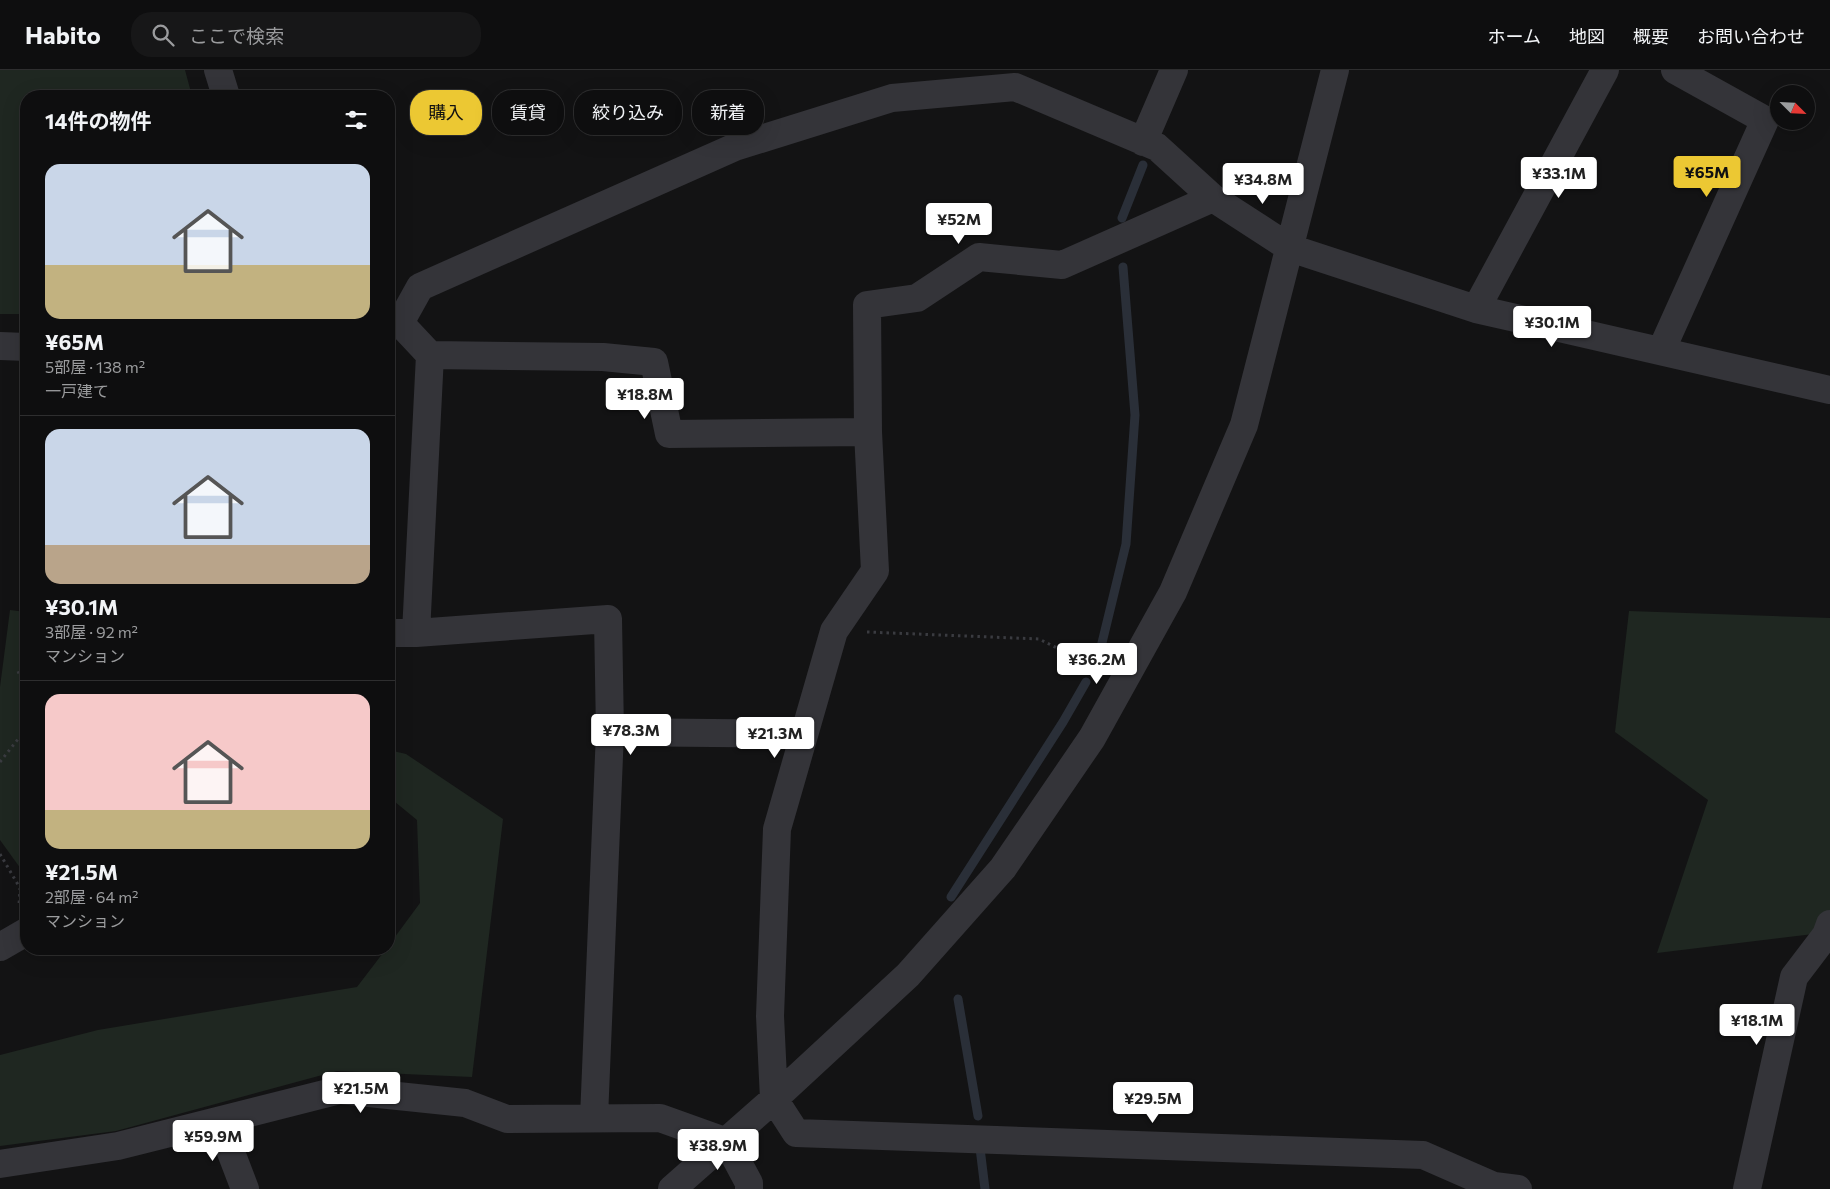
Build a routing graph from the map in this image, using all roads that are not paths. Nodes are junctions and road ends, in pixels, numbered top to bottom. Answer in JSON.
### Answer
{"nodes":[{"id":1,"x":218,"y":70,"type":"edge"},
{"id":2,"x":1174,"y":70,"type":"edge"},
{"id":3,"x":1335,"y":70,"type":"edge"},
{"id":4,"x":1604,"y":70,"type":"edge"},
{"id":5,"x":1675,"y":70,"type":"edge"},
{"id":6,"x":224,"y":90,"type":"edge"},
{"id":7,"x":1143,"y":142,"type":"junction"},
{"id":8,"x":1213,"y":198,"type":"junction"},
{"id":9,"x":1290,"y":248,"type":"junction"},
{"id":10,"x":1476,"y":309,"type":"junction"},
{"id":11,"x":395,"y":325,"type":"edge"},
{"id":12,"x":0,"y":346,"type":"edge"},
{"id":13,"x":20,"y":347,"type":"edge"},
{"id":14,"x":1661,"y":351,"type":"junction"},
{"id":15,"x":430,"y":356,"type":"junction"},
{"id":16,"x":1830,"y":390,"type":"edge"},
{"id":17,"x":868,"y":432,"type":"junction"},
{"id":18,"x":395,"y":633,"type":"edge"},
{"id":19,"x":416,"y":633,"type":"junction"},
{"id":20,"x":610,"y":732,"type":"junction"},
{"id":21,"x":804,"y":734,"type":"junction"},
{"id":22,"x":1830,"y":924,"type":"edge"},
{"id":23,"x":20,"y":935,"type":"edge"},
{"id":24,"x":0,"y":946,"type":"edge"},
{"id":25,"x":774,"y":1099,"type":"junction"},
{"id":26,"x":594,"y":1118,"type":"junction"},
{"id":27,"x":219,"y":1121,"type":"junction"},
{"id":28,"x":727,"y":1142,"type":"junction"},
{"id":29,"x":0,"y":1164,"type":"edge"},
{"id":30,"x":246,"y":1189,"type":"edge"},
{"id":31,"x":672,"y":1189,"type":"edge"},
{"id":32,"x":749,"y":1189,"type":"edge"},
{"id":33,"x":1518,"y":1189,"type":"edge"},
{"id":34,"x":1747,"y":1189,"type":"edge"}],
"edges":[{"from":1,"to":6,"type":"street"},
{"from":2,"to":7,"type":"street"},
{"from":3,"to":9,"type":"street"},
{"from":4,"to":10,"type":"street"},
{"from":5,"to":14,"type":"street"},
{"from":7,"to":8,"type":"street"},
{"from":7,"to":11,"type":"street"},
{"from":8,"to":9,"type":"street"},
{"from":8,"to":17,"type":"street"},
{"from":9,"to":10,"type":"street"},
{"from":9,"to":25,"type":"street"},
{"from":10,"to":14,"type":"street"},
{"from":11,"to":15,"type":"street"},
{"from":12,"to":13,"type":"street"},
{"from":14,"to":16,"type":"street"},
{"from":15,"to":17,"type":"street"},
{"from":15,"to":19,"type":"street"},
{"from":17,"to":21,"type":"street"},
{"from":18,"to":19,"type":"street"},
{"from":19,"to":20,"type":"street"},
{"from":20,"to":21,"type":"street"},
{"from":20,"to":26,"type":"street"},
{"from":21,"to":25,"type":"street"},
{"from":22,"to":34,"type":"street"},
{"from":23,"to":24,"type":"street"},
{"from":25,"to":28,"type":"street"},
{"from":25,"to":33,"type":"street"},
{"from":26,"to":27,"type":"street"},
{"from":26,"to":28,"type":"street"},
{"from":27,"to":29,"type":"street"},
{"from":27,"to":30,"type":"street"},
{"from":28,"to":31,"type":"street"},
{"from":28,"to":32,"type":"street"}]}
